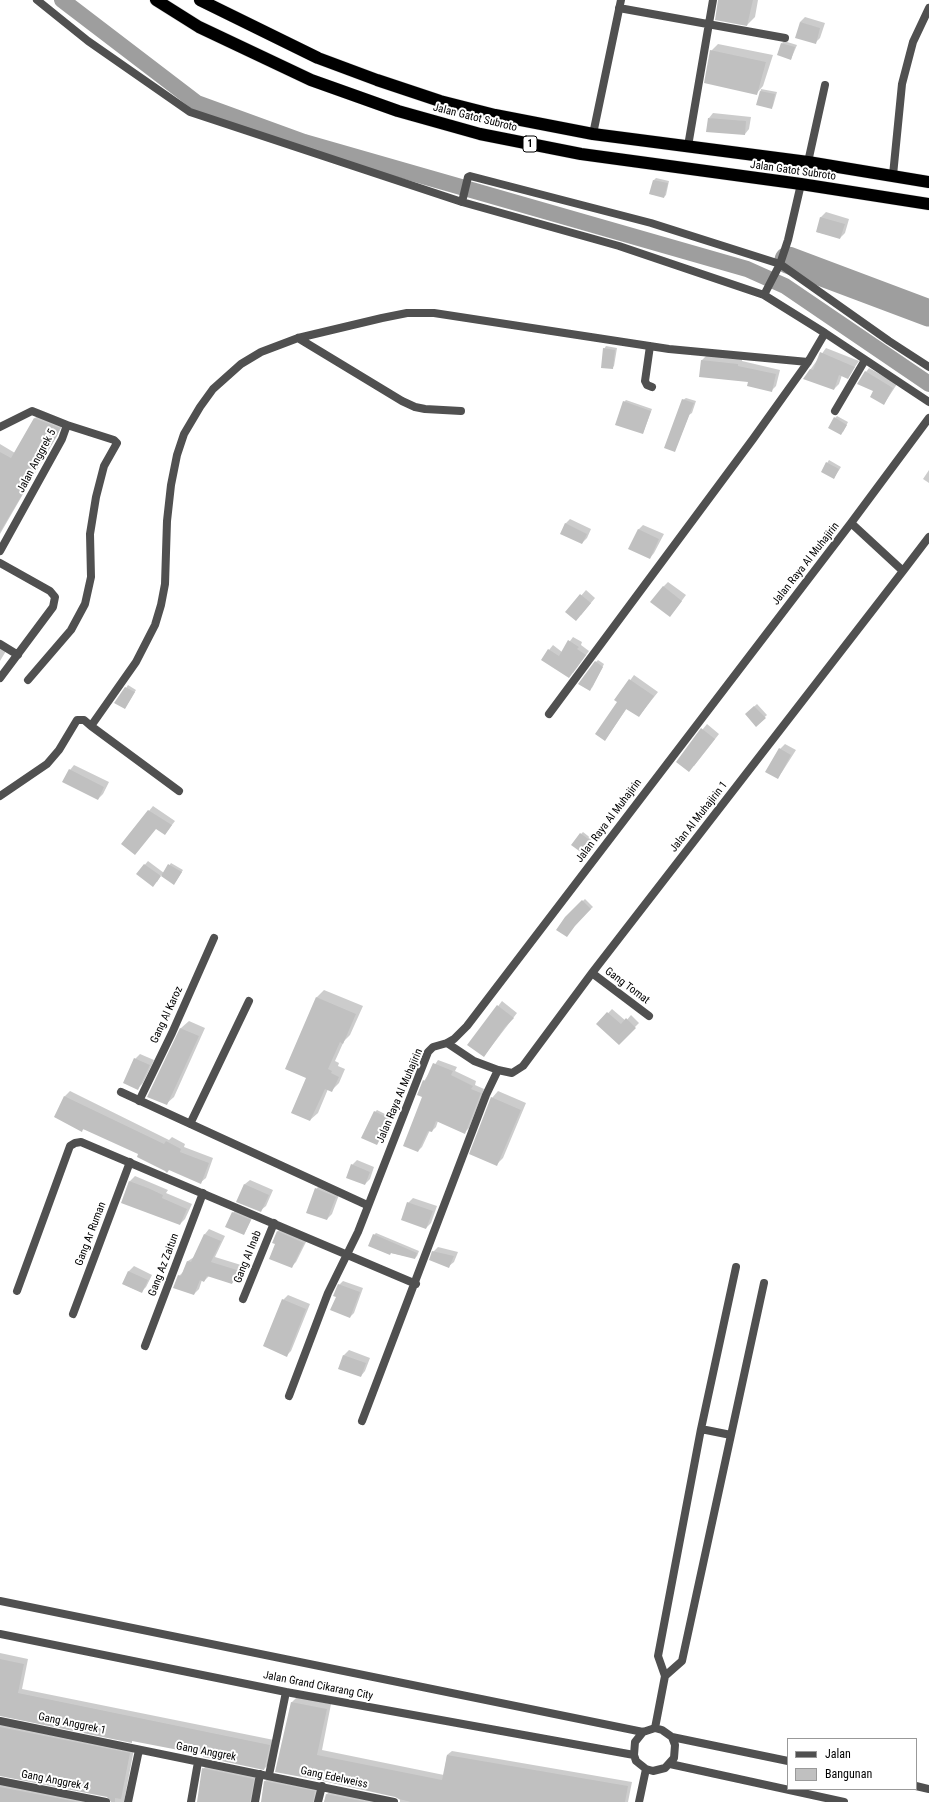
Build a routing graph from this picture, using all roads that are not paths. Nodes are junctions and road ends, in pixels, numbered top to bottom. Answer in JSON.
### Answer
{"nodes":[{"id":1,"x":37,"y":0,"type":"edge"},
{"id":2,"x":156,"y":0,"type":"edge"},
{"id":3,"x":200,"y":0,"type":"edge"},
{"id":4,"x":713,"y":0,"type":"edge"},
{"id":5,"x":620,"y":4,"type":"edge"},
{"id":6,"x":929,"y":8,"type":"edge"},
{"id":7,"x":708,"y":24,"type":"junction"},
{"id":8,"x":785,"y":38,"type":"dead end"},
{"id":9,"x":825,"y":85,"type":"dead end"},
{"id":10,"x":593,"y":134,"type":"junction"},
{"id":11,"x":688,"y":146,"type":"junction"},
{"id":12,"x":808,"y":162,"type":"junction"},
{"id":13,"x":893,"y":175,"type":"junction"},
{"id":14,"x":929,"y":182,"type":"edge"},
{"id":15,"x":801,"y":184,"type":"junction"},
{"id":16,"x":463,"y":199,"type":"junction"},
{"id":17,"x":929,"y":204,"type":"edge"},
{"id":18,"x":779,"y":267,"type":"junction"},
{"id":19,"x":764,"y":295,"type":"junction"},
{"id":20,"x":825,"y":333,"type":"junction"},
{"id":21,"x":298,"y":338,"type":"junction"},
{"id":22,"x":650,"y":346,"type":"junction"},
{"id":23,"x":865,"y":360,"type":"junction"},
{"id":24,"x":808,"y":362,"type":"junction"},
{"id":25,"x":929,"y":367,"type":"edge"},
{"id":26,"x":652,"y":387,"type":"dead end"},
{"id":27,"x":929,"y":402,"type":"edge"},
{"id":28,"x":460,"y":411,"type":"dead end"},
{"id":29,"x":835,"y":411,"type":"dead end"},
{"id":30,"x":929,"y":418,"type":"edge"},
{"id":31,"x":67,"y":425,"type":"junction"},
{"id":32,"x":0,"y":427,"type":"edge"},
{"id":33,"x":851,"y":523,"type":"junction"},
{"id":34,"x":929,"y":537,"type":"edge"},
{"id":35,"x":0,"y":551,"type":"edge"},
{"id":36,"x":0,"y":563,"type":"edge"},
{"id":37,"x":903,"y":571,"type":"junction"},
{"id":38,"x":0,"y":644,"type":"edge"},
{"id":39,"x":18,"y":655,"type":"junction"},
{"id":40,"x":0,"y":678,"type":"edge"},
{"id":41,"x":28,"y":680,"type":"dead end"},
{"id":42,"x":549,"y":714,"type":"dead end"},
{"id":43,"x":91,"y":726,"type":"junction"},
{"id":44,"x":179,"y":791,"type":"dead end"},
{"id":45,"x":0,"y":796,"type":"edge"},
{"id":46,"x":214,"y":938,"type":"dead end"},
{"id":47,"x":592,"y":973,"type":"junction"},
{"id":48,"x":249,"y":1001,"type":"dead end"},
{"id":49,"x":649,"y":1016,"type":"dead end"},
{"id":50,"x":446,"y":1043,"type":"junction"},
{"id":51,"x":498,"y":1070,"type":"junction"},
{"id":52,"x":121,"y":1092,"type":"dead end"},
{"id":53,"x":139,"y":1101,"type":"junction"},
{"id":54,"x":190,"y":1124,"type":"junction"},
{"id":55,"x":130,"y":1162,"type":"junction"},
{"id":56,"x":203,"y":1193,"type":"junction"},
{"id":57,"x":367,"y":1205,"type":"junction"},
{"id":58,"x":274,"y":1223,"type":"junction"},
{"id":59,"x":347,"y":1254,"type":"junction"},
{"id":60,"x":736,"y":1267,"type":"dead end"},
{"id":61,"x":764,"y":1282,"type":"dead end"},
{"id":62,"x":416,"y":1284,"type":"junction"},
{"id":63,"x":17,"y":1291,"type":"dead end"},
{"id":64,"x":243,"y":1299,"type":"dead end"},
{"id":65,"x":73,"y":1314,"type":"dead end"},
{"id":66,"x":145,"y":1346,"type":"dead end"},
{"id":67,"x":289,"y":1396,"type":"dead end"},
{"id":68,"x":362,"y":1421,"type":"dead end"},
{"id":69,"x":702,"y":1429,"type":"junction"},
{"id":70,"x":731,"y":1435,"type":"junction"},
{"id":71,"x":0,"y":1600,"type":"edge"},
{"id":72,"x":0,"y":1634,"type":"edge"},
{"id":73,"x":665,"y":1676,"type":"junction"},
{"id":74,"x":286,"y":1692,"type":"junction"},
{"id":75,"x":0,"y":1721,"type":"edge"},
{"id":76,"x":655,"y":1728,"type":"junction"},
{"id":77,"x":643,"y":1732,"type":"junction"},
{"id":78,"x":672,"y":1737,"type":"junction"},
{"id":79,"x":139,"y":1750,"type":"junction"},
{"id":80,"x":634,"y":1755,"type":"junction"},
{"id":81,"x":787,"y":1761,"type":"edge"},
{"id":82,"x":198,"y":1762,"type":"junction"},
{"id":83,"x":670,"y":1764,"type":"junction"},
{"id":84,"x":646,"y":1769,"type":"junction"},
{"id":85,"x":265,"y":1775,"type":"junction"},
{"id":86,"x":0,"y":1781,"type":"edge"},
{"id":87,"x":322,"y":1786,"type":"junction"},
{"id":88,"x":917,"y":1786,"type":"edge"},
{"id":89,"x":929,"y":1789,"type":"edge"},
{"id":90,"x":787,"y":1790,"type":"edge"},
{"id":91,"x":789,"y":1790,"type":"edge"},
{"id":92,"x":382,"y":1801,"type":"edge"},
{"id":93,"x":106,"y":1802,"type":"edge"},
{"id":94,"x":128,"y":1802,"type":"edge"},
{"id":95,"x":191,"y":1802,"type":"edge"},
{"id":96,"x":255,"y":1802,"type":"edge"},
{"id":97,"x":318,"y":1802,"type":"edge"},
{"id":98,"x":394,"y":1802,"type":"edge"},
{"id":99,"x":640,"y":1802,"type":"edge"},
{"id":100,"x":844,"y":1802,"type":"edge"}],
"edges":[{"from":1,"to":16,"type":"street"},
{"from":2,"to":15,"type":"highway","name":"Jalan Gatot Subroto","number":"1"},
{"from":3,"to":10,"type":"highway","name":"Jalan Gatot Subroto","number":"1"},
{"from":4,"to":7,"type":"street"},
{"from":5,"to":7,"type":"street"},
{"from":5,"to":10,"type":"street"},
{"from":6,"to":13,"type":"street"},
{"from":7,"to":8,"type":"street"},
{"from":7,"to":11,"type":"street"},
{"from":9,"to":12,"type":"street"},
{"from":10,"to":11,"type":"highway","name":"Jalan Gatot Subroto","number":"1"},
{"from":11,"to":12,"type":"highway","name":"Jalan Gatot Subroto","number":"1"},
{"from":12,"to":13,"type":"highway","name":"Jalan Gatot Subroto","number":"1"},
{"from":13,"to":14,"type":"highway","name":"Jalan Gatot Subroto","number":"1"},
{"from":15,"to":17,"type":"highway","name":"Jalan Gatot Subroto","number":"1"},
{"from":15,"to":18,"type":"street"},
{"from":16,"to":18,"type":"street"},
{"from":16,"to":19,"type":"street"},
{"from":18,"to":19,"type":"street"},
{"from":18,"to":25,"type":"street"},
{"from":19,"to":20,"type":"street"},
{"from":20,"to":23,"type":"street"},
{"from":20,"to":24,"type":"street"},
{"from":21,"to":22,"type":"street"},
{"from":21,"to":28,"type":"street"},
{"from":21,"to":43,"type":"street"},
{"from":22,"to":24,"type":"street"},
{"from":22,"to":26,"type":"street"},
{"from":23,"to":27,"type":"street"},
{"from":23,"to":29,"type":"street"},
{"from":24,"to":42,"type":"street"},
{"from":30,"to":33,"type":"street","name":"Jalan Raya Al Muhajirin"},
{"from":31,"to":32,"type":"street","name":"Jalan Anggrek 5"},
{"from":31,"to":35,"type":"street","name":"Jalan Anggrek 5"},
{"from":31,"to":41,"type":"street"},
{"from":33,"to":37,"type":"street"},
{"from":33,"to":50,"type":"street","name":"Jalan Raya Al Muhajirin"},
{"from":34,"to":37,"type":"street","name":"Jalan Al Muhajirin 1"},
{"from":36,"to":39,"type":"street"},
{"from":37,"to":47,"type":"street","name":"Jalan Al Muhajirin 1"},
{"from":38,"to":39,"type":"street"},
{"from":39,"to":40,"type":"street"},
{"from":43,"to":44,"type":"street"},
{"from":43,"to":45,"type":"street"},
{"from":46,"to":53,"type":"street","name":"Gang Al Karoz"},
{"from":47,"to":49,"type":"street","name":"Gang Tomat"},
{"from":47,"to":51,"type":"street","name":"Jalan Al Muhajirin 1"},
{"from":48,"to":54,"type":"street"},
{"from":50,"to":51,"type":"street","name":"Jalan Al Muhajirin 1"},
{"from":50,"to":57,"type":"street","name":"Jalan Raya Al Muhajirin"},
{"from":51,"to":62,"type":"street"},
{"from":52,"to":53,"type":"street"},
{"from":53,"to":54,"type":"street"},
{"from":54,"to":57,"type":"street"},
{"from":55,"to":56,"type":"street"},
{"from":55,"to":63,"type":"street"},
{"from":55,"to":65,"type":"street","name":"Gang Ar Ruman"},
{"from":56,"to":58,"type":"street"},
{"from":56,"to":66,"type":"street","name":"Gang Az Zaitun"},
{"from":57,"to":59,"type":"street","name":"Jalan Raya Al Muhajirin"},
{"from":58,"to":59,"type":"street"},
{"from":58,"to":64,"type":"street","name":"Gang AI Inab"},
{"from":59,"to":62,"type":"street"},
{"from":59,"to":67,"type":"street","name":"Jalan Raya Al Muhajirin"},
{"from":60,"to":69,"type":"street"},
{"from":61,"to":70,"type":"street"},
{"from":62,"to":68,"type":"street"},
{"from":69,"to":70,"type":"street"},
{"from":69,"to":73,"type":"street"},
{"from":70,"to":73,"type":"street"},
{"from":71,"to":77,"type":"street"},
{"from":72,"to":74,"type":"street","name":"Jalan Grand Cikarang City"},
{"from":73,"to":76,"type":"street"},
{"from":74,"to":80,"type":"street","name":"Jalan Grand Cikarang City"},
{"from":74,"to":85,"type":"street"},
{"from":75,"to":79,"type":"street","name":"Gang Anggrek 1"},
{"from":76,"to":77,"type":"street"},
{"from":76,"to":78,"type":"street"},
{"from":77,"to":80,"type":"street"},
{"from":78,"to":81,"type":"street"},
{"from":78,"to":83,"type":"street"},
{"from":79,"to":82,"type":"street","name":"Gang Anggrek"},
{"from":79,"to":94,"type":"street"},
{"from":80,"to":84,"type":"street"},
{"from":82,"to":85,"type":"street","name":"Gang Anggrek"},
{"from":82,"to":95,"type":"street"},
{"from":83,"to":84,"type":"street"},
{"from":83,"to":90,"type":"street"},
{"from":84,"to":99,"type":"street"},
{"from":85,"to":87,"type":"street","name":"Gang Edelweiss"},
{"from":85,"to":96,"type":"street"},
{"from":86,"to":93,"type":"street","name":"Gang Anggrek 4"},
{"from":87,"to":92,"type":"street","name":"Gang Edelweiss"},
{"from":87,"to":97,"type":"street"},
{"from":88,"to":89,"type":"street"},
{"from":91,"to":100,"type":"street"},
{"from":92,"to":98,"type":"street","name":"Gang Edelweiss"}]}
